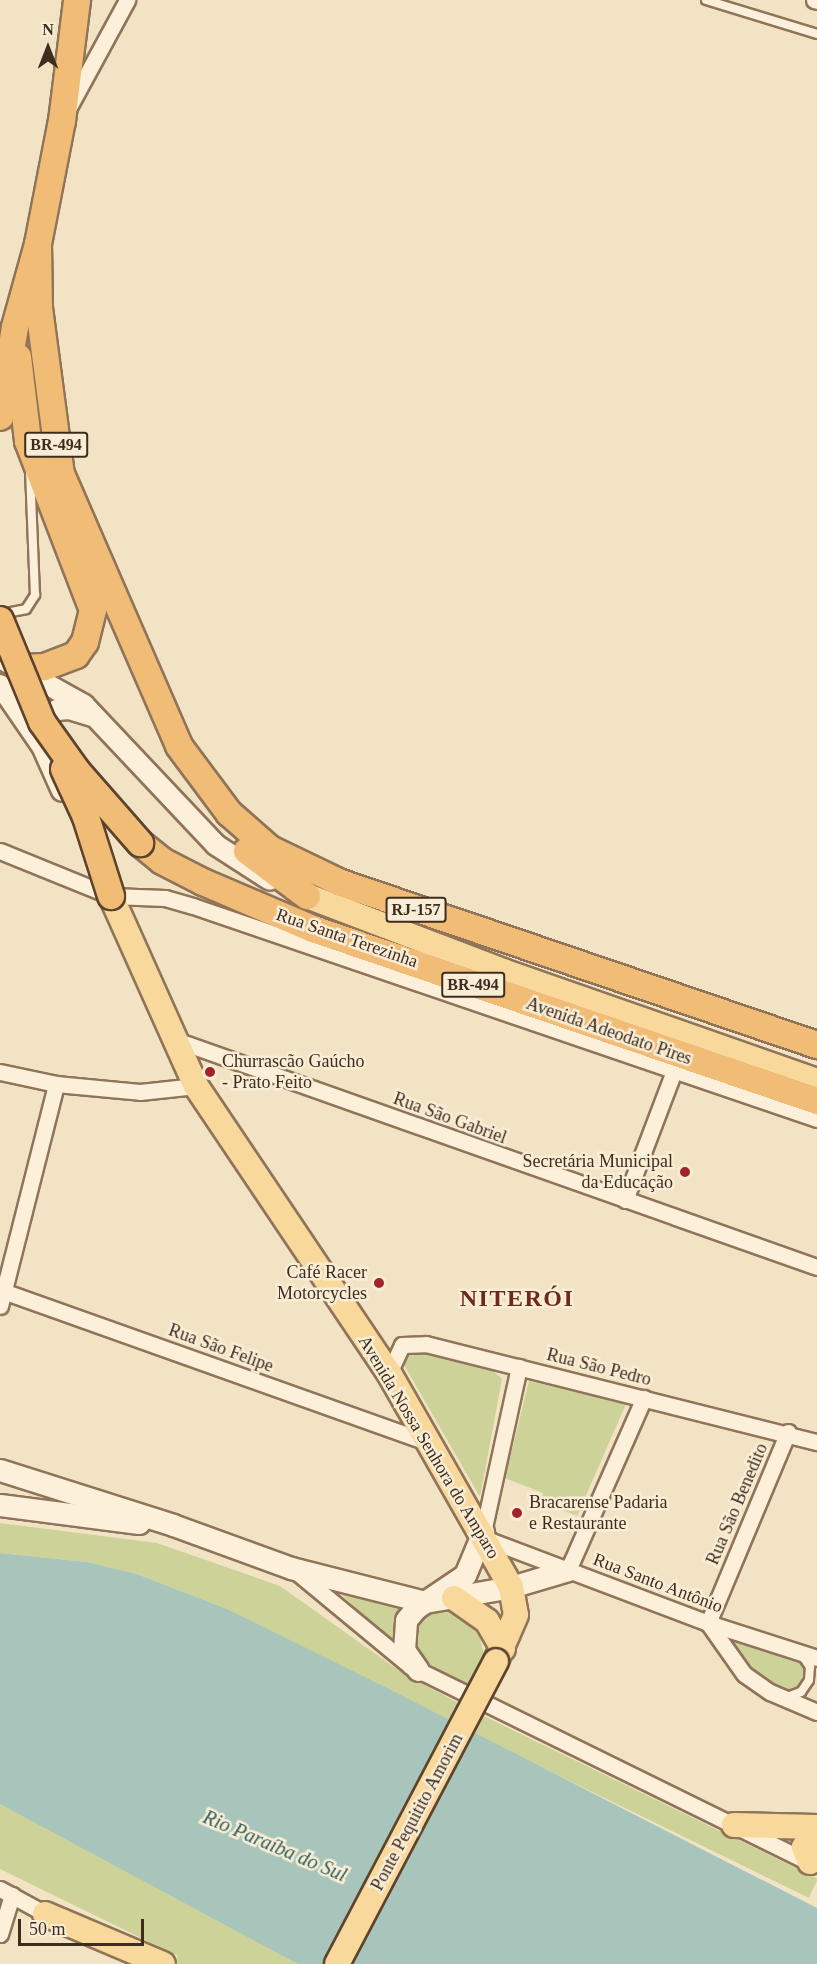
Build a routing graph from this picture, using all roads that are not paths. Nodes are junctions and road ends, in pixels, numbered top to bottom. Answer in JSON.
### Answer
{"nodes":[{"id":1,"x":77,"y":0,"type":"edge"},
{"id":2,"x":127,"y":0,"type":"edge"},
{"id":3,"x":706,"y":0,"type":"edge"},
{"id":4,"x":817,"y":34,"type":"edge"},
{"id":5,"x":62,"y":121,"type":"junction"},
{"id":6,"x":38,"y":244,"type":"junction"},
{"id":7,"x":15,"y":327,"type":"junction"},
{"id":8,"x":0,"y":417,"type":"edge"},
{"id":9,"x":28,"y":441,"type":"junction"},
{"id":10,"x":0,"y":614,"type":"edge"},
{"id":11,"x":0,"y":620,"type":"edge"},
{"id":12,"x":132,"y":630,"type":"joint"},
{"id":13,"x":0,"y":658,"type":"edge"},
{"id":14,"x":24,"y":668,"type":"junction"},
{"id":15,"x":0,"y":685,"type":"edge"},
{"id":16,"x":105,"y":723,"type":"junction"},
{"id":17,"x":42,"y":734,"type":"junction"},
{"id":18,"x":195,"y":773,"type":"junction"},
{"id":19,"x":0,"y":851,"type":"edge"},
{"id":20,"x":111,"y":896,"type":"junction"},
{"id":21,"x":307,"y":896,"type":"junction"},
{"id":22,"x":173,"y":1040,"type":"junction"},
{"id":23,"x":817,"y":1046,"type":"edge"},
{"id":24,"x":674,"y":1071,"type":"junction"},
{"id":25,"x":0,"y":1072,"type":"edge"},
{"id":26,"x":817,"y":1081,"type":"edge"},
{"id":27,"x":57,"y":1084,"type":"junction"},
{"id":28,"x":196,"y":1086,"type":"junction"},
{"id":29,"x":817,"y":1101,"type":"edge"},
{"id":30,"x":817,"y":1119,"type":"edge"},
{"id":31,"x":625,"y":1200,"type":"junction"},
{"id":32,"x":817,"y":1267,"type":"edge"},
{"id":33,"x":2,"y":1296,"type":"edge"},
{"id":34,"x":519,"y":1367,"type":"junction"},
{"id":35,"x":389,"y":1374,"type":"junction"},
{"id":36,"x":644,"y":1398,"type":"junction"},
{"id":37,"x":788,"y":1432,"type":"junction"},
{"id":38,"x":817,"y":1442,"type":"edge"},
{"id":39,"x":429,"y":1443,"type":"junction"},
{"id":40,"x":0,"y":1470,"type":"edge"},
{"id":41,"x":0,"y":1505,"type":"edge"},
{"id":42,"x":173,"y":1525,"type":"junction"},
{"id":43,"x":484,"y":1536,"type":"junction"},
{"id":44,"x":291,"y":1568,"type":"junction"},
{"id":45,"x":568,"y":1570,"type":"junction"},
{"id":46,"x":512,"y":1587,"type":"junction"},
{"id":47,"x":454,"y":1598,"type":"junction"},
{"id":48,"x":425,"y":1602,"type":"junction"},
{"id":49,"x":708,"y":1623,"type":"junction"},
{"id":50,"x":801,"y":1654,"type":"junction"},
{"id":51,"x":499,"y":1655,"type":"junction"},
{"id":52,"x":817,"y":1658,"type":"edge"},
{"id":53,"x":418,"y":1670,"type":"junction"},
{"id":54,"x":784,"y":1697,"type":"junction"},
{"id":55,"x":817,"y":1712,"type":"edge"},
{"id":56,"x":734,"y":1825,"type":"junction"},
{"id":57,"x":817,"y":1829,"type":"edge"},
{"id":58,"x":813,"y":1864,"type":"edge"},
{"id":59,"x":6,"y":1892,"type":"edge"},
{"id":60,"x":45,"y":1914,"type":"junction"},
{"id":61,"x":0,"y":1934,"type":"edge"},
{"id":62,"x":133,"y":1964,"type":"edge"},
{"id":63,"x":163,"y":1964,"type":"edge"},
{"id":64,"x":337,"y":1964,"type":"edge"}],
"edges":[{"from":1,"to":5,"type":"highway","number":"BR-494"},
{"from":2,"to":5,"type":"street"},
{"from":3,"to":4,"type":"lane"},
{"from":5,"to":6,"type":"highway","number":"BR-494"},
{"from":6,"to":7,"type":"highway","number":"BR-494"},
{"from":6,"to":12,"type":"highway","number":"BR-494"},
{"from":7,"to":8,"type":"highway","number":"BR-494"},
{"from":7,"to":9,"type":"highway"},
{"from":9,"to":10,"type":"lane"},
{"from":9,"to":14,"type":"highway"},
{"from":11,"to":17,"type":"highway","bridge":true},
{"from":12,"to":18,"type":"highway","number":"RJ-157"},
{"from":13,"to":14,"type":"street","number":"BR-494"},
{"from":14,"to":16,"type":"street","number":"BR-494"},
{"from":15,"to":17,"type":"street"},
{"from":16,"to":17,"type":"street"},
{"from":16,"to":21,"type":"street","number":"BR-494"},
{"from":17,"to":20,"type":"highway","bridge":true},
{"from":17,"to":29,"type":"highway","name":"Avenida Adeodato Pires","number":"BR-494","bridge":true},
{"from":18,"to":21,"type":"highway"},
{"from":18,"to":23,"type":"highway","number":"RJ-157"},
{"from":19,"to":20,"type":"street","name":"Rua Santa Terezinha"},
{"from":20,"to":22,"type":"main road","name":"Avenida Nossa Senhora do Amparo"},
{"from":20,"to":24,"type":"street","name":"Rua Santa Terezinha"},
{"from":21,"to":26,"type":"main road","number":"BR-494"},
{"from":22,"to":28,"type":"main road","name":"Avenida Nossa Senhora do Amparo"},
{"from":22,"to":31,"type":"street","name":"Rua São Gabriel"},
{"from":24,"to":30,"type":"street","name":"Rua Santa Terezinha"},
{"from":24,"to":31,"type":"street"},
{"from":25,"to":27,"type":"street"},
{"from":27,"to":28,"type":"street"},
{"from":27,"to":33,"type":"street"},
{"from":28,"to":35,"type":"main road","name":"Avenida Nossa Senhora do Amparo"},
{"from":31,"to":32,"type":"street","name":"Rua São Gabriel"},
{"from":33,"to":39,"type":"street","name":"Rua São Felipe"},
{"from":34,"to":35,"type":"street","name":"Rua São Pedro"},
{"from":34,"to":36,"type":"street","name":"Rua São Pedro"},
{"from":34,"to":43,"type":"street"},
{"from":35,"to":39,"type":"main road","name":"Avenida Nossa Senhora do Amparo"},
{"from":36,"to":37,"type":"street","name":"Rua São Pedro"},
{"from":36,"to":45,"type":"street"},
{"from":37,"to":38,"type":"street","name":"Rua São Pedro"},
{"from":37,"to":49,"type":"street","name":"Rua São Benedito"},
{"from":39,"to":43,"type":"main road","name":"Avenida Nossa Senhora do Amparo"},
{"from":40,"to":42,"type":"main road"},
{"from":41,"to":42,"type":"main road"},
{"from":42,"to":44,"type":"main road"},
{"from":43,"to":45,"type":"street","name":"Rua Santo Antônio"},
{"from":43,"to":46,"type":"main road","name":"Avenida Nossa Senhora do Amparo"},
{"from":43,"to":48,"type":"main road"},
{"from":44,"to":48,"type":"main road"},
{"from":44,"to":53,"type":"street"},
{"from":45,"to":46,"type":"main road"},
{"from":45,"to":49,"type":"street","name":"Rua Santo Antônio"},
{"from":46,"to":47,"type":"main road"},
{"from":46,"to":51,"type":"main road","name":"Avenida Nossa Senhora do Amparo"},
{"from":47,"to":48,"type":"main road"},
{"from":47,"to":51,"type":"main road"},
{"from":48,"to":53,"type":"main road"},
{"from":49,"to":50,"type":"street","name":"Rua Santo Antônio"},
{"from":49,"to":54,"type":"street"},
{"from":50,"to":52,"type":"street","name":"Rua Santo Antônio"},
{"from":50,"to":54,"type":"lane"},
{"from":51,"to":64,"type":"main road","name":"Ponte Pequitito Amorim","bridge":true},
{"from":53,"to":56,"type":"street"},
{"from":54,"to":55,"type":"street"},
{"from":56,"to":57,"type":"main road"},
{"from":56,"to":58,"type":"street"},
{"from":57,"to":58,"type":"main road"},
{"from":59,"to":60,"type":"street"},
{"from":59,"to":61,"type":"street"},
{"from":60,"to":62,"type":"street"},
{"from":60,"to":63,"type":"main road"}]}
